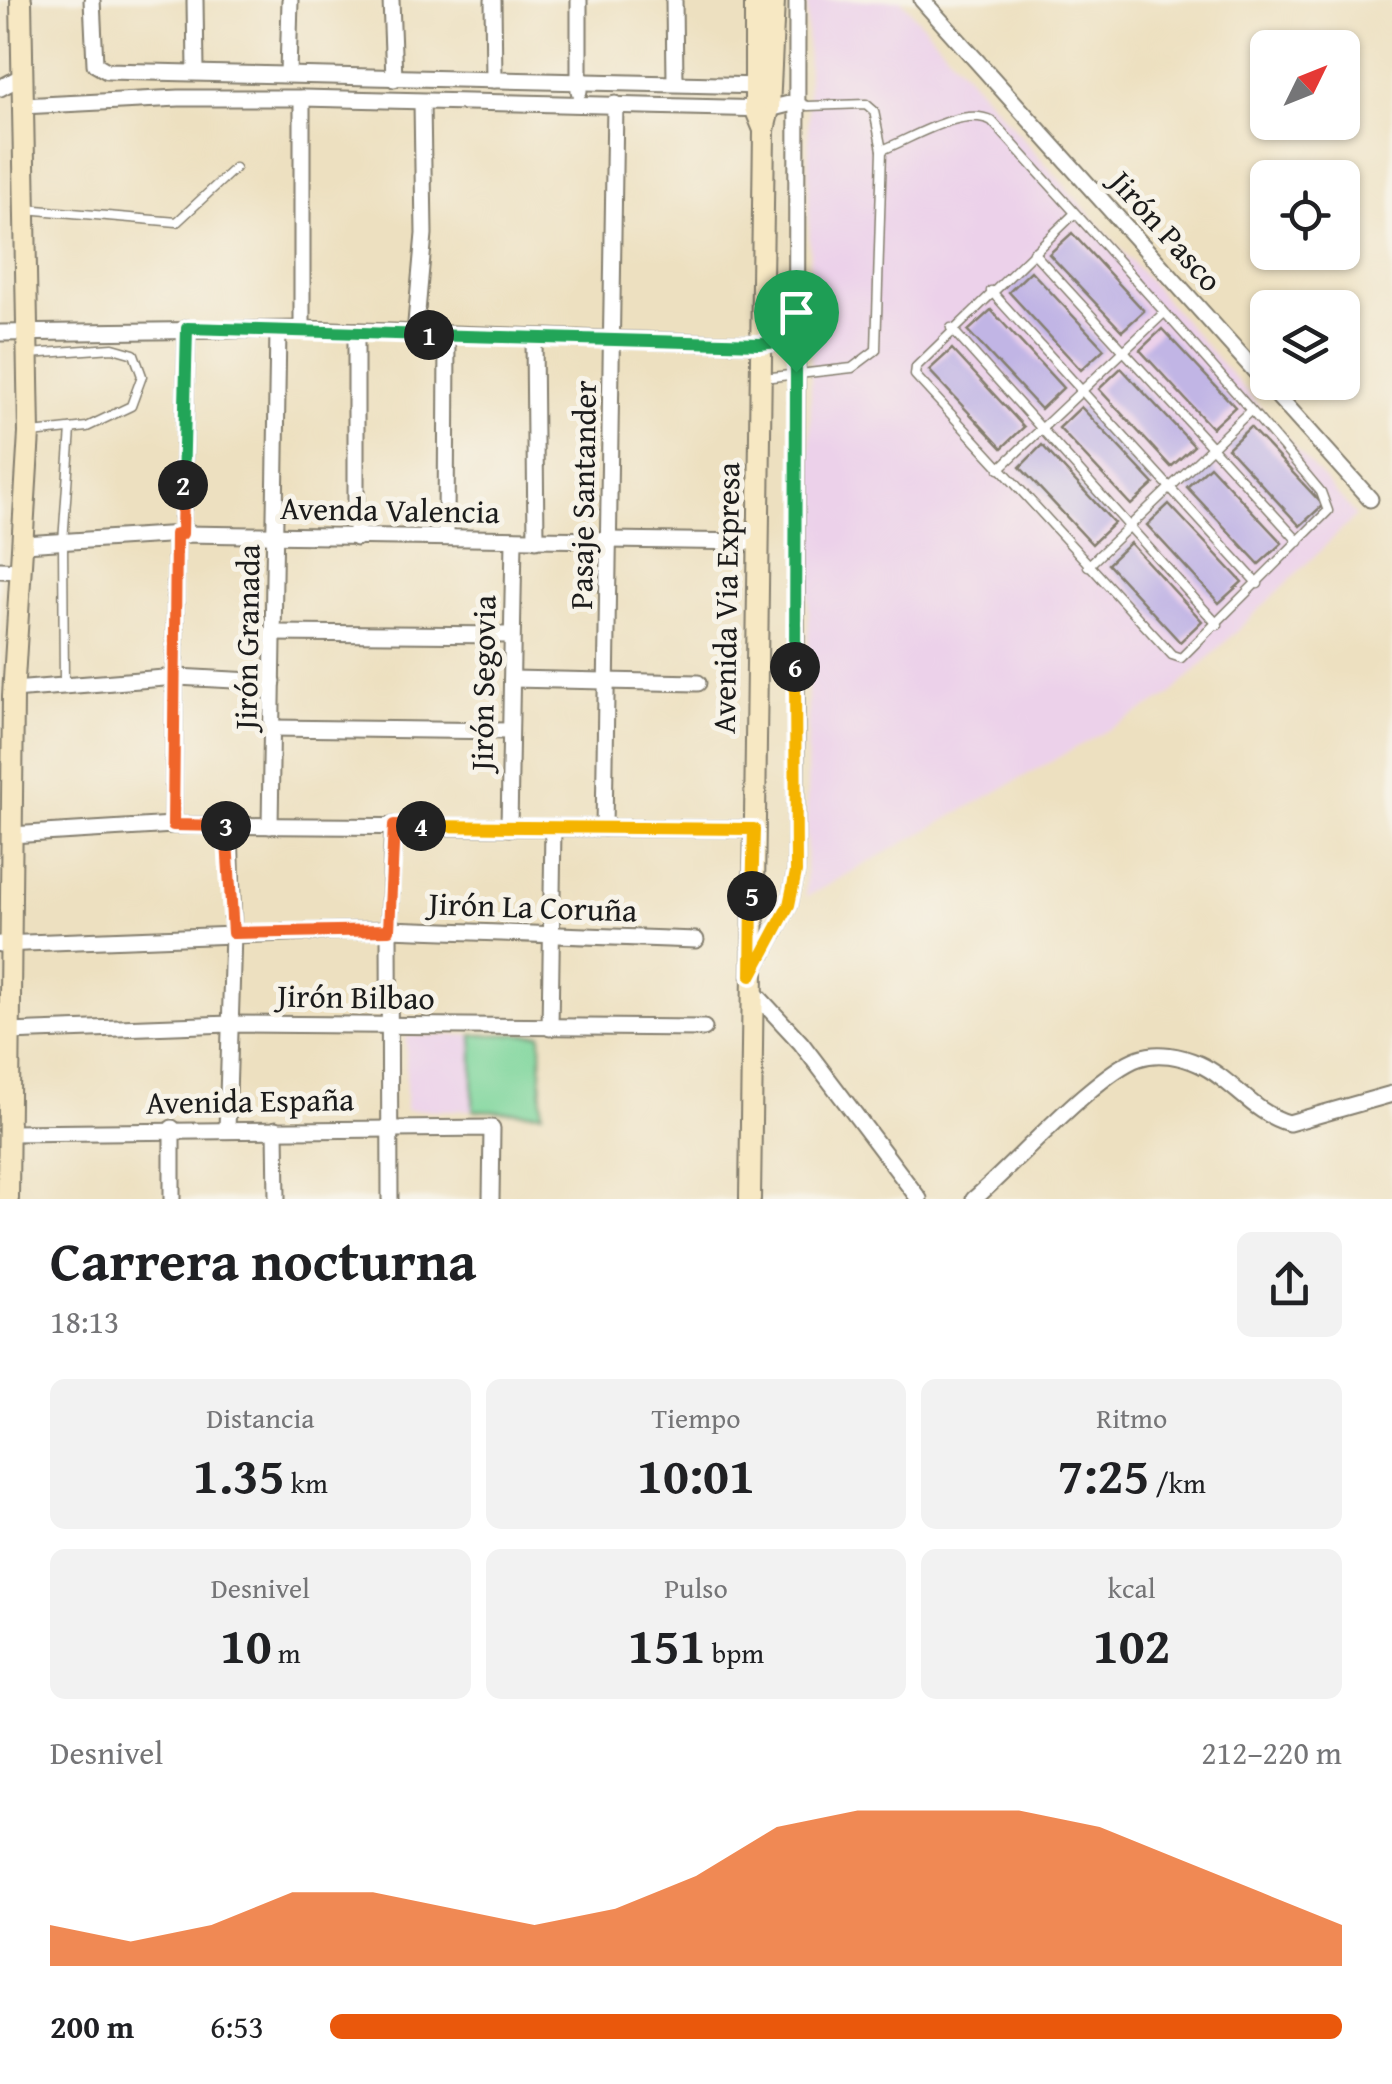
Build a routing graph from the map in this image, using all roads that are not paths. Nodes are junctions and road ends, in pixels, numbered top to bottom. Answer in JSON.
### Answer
{"nodes":[{"id":1,"x":21,"y":0,"type":"edge"},
{"id":2,"x":92,"y":0,"type":"edge"},
{"id":3,"x":196,"y":0,"type":"edge"},
{"id":4,"x":290,"y":0,"type":"edge"},
{"id":5,"x":391,"y":0,"type":"edge"},
{"id":6,"x":493,"y":0,"type":"edge"},
{"id":7,"x":580,"y":0,"type":"edge"},
{"id":8,"x":674,"y":0,"type":"edge"},
{"id":9,"x":755,"y":0,"type":"edge"},
{"id":10,"x":774,"y":0,"type":"edge"},
{"id":11,"x":796,"y":0,"type":"edge"},
{"id":12,"x":922,"y":0,"type":"edge"},
{"id":13,"x":196,"y":71,"type":"junction"},
{"id":14,"x":288,"y":74,"type":"junction"},
{"id":15,"x":394,"y":78,"type":"junction"},
{"id":16,"x":494,"y":80,"type":"junction"},
{"id":17,"x":579,"y":82,"type":"junction"},
{"id":18,"x":676,"y":82,"type":"junction"},
{"id":19,"x":10,"y":83,"type":"edge"},
{"id":20,"x":762,"y":86,"type":"junction"},
{"id":21,"x":302,"y":98,"type":"junction"},
{"id":22,"x":422,"y":102,"type":"junction"},
{"id":23,"x":797,"y":102,"type":"junction"},
{"id":24,"x":580,"y":104,"type":"junction"},
{"id":25,"x":615,"y":104,"type":"junction"},
{"id":26,"x":22,"y":106,"type":"junction"},
{"id":27,"x":762,"y":108,"type":"junction"},
{"id":28,"x":882,"y":150,"type":"junction"},
{"id":29,"x":235,"y":168,"type":"dead end"},
{"id":30,"x":25,"y":209,"type":"junction"},
{"id":31,"x":1074,"y":212,"type":"junction"},
{"id":32,"x":1033,"y":252,"type":"junction"},
{"id":33,"x":991,"y":291,"type":"junction"},
{"id":34,"x":1164,"y":312,"type":"junction"},
{"id":35,"x":187,"y":328,"type":"junction"},
{"id":36,"x":951,"y":328,"type":"junction"},
{"id":37,"x":302,"y":329,"type":"junction"},
{"id":38,"x":142,"y":330,"type":"junction"},
{"id":39,"x":278,"y":330,"type":"junction"},
{"id":40,"x":356,"y":331,"type":"junction"},
{"id":41,"x":0,"y":333,"type":"edge"},
{"id":42,"x":415,"y":334,"type":"junction"},
{"id":43,"x":447,"y":336,"type":"junction"},
{"id":44,"x":534,"y":340,"type":"junction"},
{"id":45,"x":614,"y":340,"type":"junction"},
{"id":46,"x":795,"y":340,"type":"junction"},
{"id":47,"x":29,"y":343,"type":"junction"},
{"id":48,"x":760,"y":344,"type":"junction"},
{"id":49,"x":1123,"y":350,"type":"junction"},
{"id":50,"x":134,"y":354,"type":"junction"},
{"id":51,"x":796,"y":372,"type":"junction"},
{"id":52,"x":759,"y":379,"type":"junction"},
{"id":53,"x":1083,"y":388,"type":"junction"},
{"id":54,"x":1250,"y":410,"type":"junction"},
{"id":55,"x":1043,"y":426,"type":"junction"},
{"id":56,"x":72,"y":429,"type":"junction"},
{"id":57,"x":29,"y":433,"type":"junction"},
{"id":58,"x":1211,"y":447,"type":"junction"},
{"id":59,"x":999,"y":470,"type":"junction"},
{"id":60,"x":1169,"y":485,"type":"junction"},
{"id":61,"x":1370,"y":499,"type":"dead end"},
{"id":62,"x":1131,"y":523,"type":"junction"},
{"id":63,"x":179,"y":534,"type":"junction"},
{"id":64,"x":277,"y":536,"type":"junction"},
{"id":65,"x":446,"y":537,"type":"junction"},
{"id":66,"x":356,"y":538,"type":"junction"},
{"id":67,"x":611,"y":538,"type":"junction"},
{"id":68,"x":514,"y":539,"type":"junction"},
{"id":69,"x":536,"y":540,"type":"junction"},
{"id":70,"x":64,"y":542,"type":"junction"},
{"id":71,"x":756,"y":542,"type":"junction"},
{"id":72,"x":1298,"y":542,"type":"junction"},
{"id":73,"x":24,"y":544,"type":"junction"},
{"id":74,"x":1088,"y":566,"type":"junction"},
{"id":75,"x":11,"y":571,"type":"edge"},
{"id":76,"x":1258,"y":584,"type":"junction"},
{"id":77,"x":1218,"y":625,"type":"junction"},
{"id":78,"x":272,"y":633,"type":"junction"},
{"id":79,"x":510,"y":634,"type":"junction"},
{"id":80,"x":177,"y":678,"type":"junction"},
{"id":81,"x":512,"y":679,"type":"junction"},
{"id":82,"x":606,"y":681,"type":"junction"},
{"id":83,"x":273,"y":682,"type":"junction"},
{"id":84,"x":698,"y":683,"type":"dead end"},
{"id":85,"x":64,"y":686,"type":"junction"},
{"id":86,"x":9,"y":693,"type":"edge"},
{"id":87,"x":272,"y":728,"type":"junction"},
{"id":88,"x":510,"y":730,"type":"junction"},
{"id":89,"x":6,"y":804,"type":"edge"},
{"id":90,"x":173,"y":825,"type":"junction"},
{"id":91,"x":394,"y":825,"type":"junction"},
{"id":92,"x":230,"y":826,"type":"junction"},
{"id":93,"x":270,"y":826,"type":"junction"},
{"id":94,"x":508,"y":828,"type":"junction"},
{"id":95,"x":553,"y":828,"type":"junction"},
{"id":96,"x":604,"y":828,"type":"junction"},
{"id":97,"x":754,"y":829,"type":"junction"},
{"id":98,"x":11,"y":834,"type":"junction"},
{"id":99,"x":389,"y":930,"type":"junction"},
{"id":100,"x":233,"y":933,"type":"junction"},
{"id":101,"x":549,"y":936,"type":"junction"},
{"id":102,"x":696,"y":940,"type":"dead end"},
{"id":103,"x":4,"y":944,"type":"edge"},
{"id":104,"x":751,"y":982,"type":"junction"},
{"id":105,"x":230,"y":1024,"type":"junction"},
{"id":106,"x":389,"y":1025,"type":"junction"},
{"id":107,"x":550,"y":1028,"type":"junction"},
{"id":108,"x":704,"y":1028,"type":"dead end"},
{"id":109,"x":8,"y":1032,"type":"junction"},
{"id":110,"x":4,"y":1082,"type":"edge"},
{"id":111,"x":1392,"y":1094,"type":"edge"},
{"id":112,"x":391,"y":1126,"type":"junction"},
{"id":113,"x":172,"y":1128,"type":"junction"},
{"id":114,"x":276,"y":1129,"type":"junction"},
{"id":115,"x":228,"y":1130,"type":"junction"},
{"id":116,"x":9,"y":1133,"type":"junction"},
{"id":117,"x":8,"y":1199,"type":"edge"},
{"id":118,"x":172,"y":1199,"type":"edge"},
{"id":119,"x":276,"y":1199,"type":"edge"},
{"id":120,"x":390,"y":1199,"type":"edge"},
{"id":121,"x":491,"y":1199,"type":"edge"},
{"id":122,"x":750,"y":1199,"type":"edge"},
{"id":123,"x":920,"y":1199,"type":"edge"},
{"id":124,"x":974,"y":1199,"type":"edge"}],
"edges":[{"from":1,"to":19,"type":"main road"},
{"from":2,"to":13,"type":"street"},
{"from":3,"to":13,"type":"street"},
{"from":4,"to":14,"type":"street"},
{"from":5,"to":15,"type":"street"},
{"from":6,"to":16,"type":"street"},
{"from":7,"to":17,"type":"street"},
{"from":8,"to":18,"type":"street"},
{"from":9,"to":20,"type":"main road"},
{"from":10,"to":20,"type":"main road"},
{"from":11,"to":23,"type":"street"},
{"from":12,"to":61,"type":"street","name":"Jirón Pasco"},
{"from":13,"to":14,"type":"street"},
{"from":14,"to":15,"type":"street"},
{"from":15,"to":16,"type":"street"},
{"from":16,"to":17,"type":"street"},
{"from":17,"to":18,"type":"street"},
{"from":17,"to":24,"type":"street"},
{"from":18,"to":20,"type":"street"},
{"from":19,"to":26,"type":"main road"},
{"from":20,"to":27,"type":"main road","name":"Avenida Via Expresa"},
{"from":21,"to":22,"type":"street"},
{"from":21,"to":26,"type":"street"},
{"from":21,"to":37,"type":"street"},
{"from":22,"to":24,"type":"street"},
{"from":22,"to":42,"type":"street"},
{"from":23,"to":27,"type":"street"},
{"from":23,"to":28,"type":"lane"},
{"from":23,"to":46,"type":"street"},
{"from":24,"to":25,"type":"street"},
{"from":25,"to":27,"type":"street"},
{"from":25,"to":45,"type":"street","name":"Pasaje Santander"},
{"from":26,"to":30,"type":"main road"},
{"from":27,"to":48,"type":"main road","name":"Avenida Via Expresa"},
{"from":28,"to":31,"type":"lane"},
{"from":28,"to":51,"type":"lane"},
{"from":29,"to":30,"type":"lane"},
{"from":30,"to":47,"type":"main road"},
{"from":31,"to":32,"type":"lane"},
{"from":31,"to":34,"type":"lane"},
{"from":32,"to":33,"type":"lane"},
{"from":32,"to":49,"type":"lane"},
{"from":33,"to":36,"type":"lane"},
{"from":33,"to":53,"type":"lane"},
{"from":34,"to":49,"type":"lane"},
{"from":34,"to":54,"type":"lane"},
{"from":35,"to":38,"type":"street"},
{"from":35,"to":39,"type":"street"},
{"from":35,"to":63,"type":"street"},
{"from":36,"to":55,"type":"lane"},
{"from":36,"to":59,"type":"lane"},
{"from":37,"to":39,"type":"street"},
{"from":37,"to":40,"type":"street"},
{"from":38,"to":47,"type":"street"},
{"from":38,"to":50,"type":"lane"},
{"from":39,"to":64,"type":"street","name":"Jirón Granada"},
{"from":40,"to":42,"type":"street"},
{"from":40,"to":66,"type":"street"},
{"from":41,"to":47,"type":"street"},
{"from":42,"to":43,"type":"street"},
{"from":43,"to":44,"type":"street"},
{"from":43,"to":65,"type":"street"},
{"from":44,"to":45,"type":"street"},
{"from":44,"to":69,"type":"street"},
{"from":45,"to":48,"type":"street"},
{"from":45,"to":67,"type":"street","name":"Pasaje Santander"},
{"from":46,"to":48,"type":"street"},
{"from":46,"to":51,"type":"street"},
{"from":47,"to":50,"type":"lane"},
{"from":47,"to":57,"type":"main road"},
{"from":48,"to":52,"type":"main road","name":"Avenida Via Expresa"},
{"from":49,"to":53,"type":"lane"},
{"from":49,"to":58,"type":"lane"},
{"from":50,"to":56,"type":"lane"},
{"from":51,"to":52,"type":"lane"},
{"from":51,"to":104,"type":"street"},
{"from":52,"to":71,"type":"main road","name":"Avenida Via Expresa"},
{"from":53,"to":55,"type":"lane"},
{"from":53,"to":60,"type":"lane"},
{"from":54,"to":58,"type":"lane"},
{"from":54,"to":72,"type":"lane"},
{"from":55,"to":59,"type":"lane"},
{"from":55,"to":62,"type":"lane"},
{"from":56,"to":57,"type":"lane"},
{"from":56,"to":70,"type":"lane"},
{"from":57,"to":73,"type":"main road"},
{"from":58,"to":60,"type":"lane"},
{"from":58,"to":72,"type":"lane"},
{"from":59,"to":74,"type":"lane"},
{"from":60,"to":62,"type":"lane"},
{"from":60,"to":76,"type":"lane"},
{"from":62,"to":74,"type":"lane"},
{"from":62,"to":77,"type":"lane"},
{"from":63,"to":64,"type":"street","name":"Avenda Valencia"},
{"from":63,"to":70,"type":"street","name":"Avenda Valencia"},
{"from":63,"to":80,"type":"street"},
{"from":64,"to":66,"type":"street","name":"Avenda Valencia"},
{"from":64,"to":78,"type":"street","name":"Jirón Granada"},
{"from":65,"to":66,"type":"street","name":"Avenda Valencia"},
{"from":65,"to":68,"type":"street","name":"Avenda Valencia"},
{"from":67,"to":69,"type":"street","name":"Avenda Valencia"},
{"from":67,"to":71,"type":"street","name":"Avenda Valencia"},
{"from":67,"to":82,"type":"street","name":"Pasaje Santander"},
{"from":68,"to":69,"type":"street","name":"Avenda Valencia"},
{"from":68,"to":79,"type":"street","name":"Jirón Segovia"},
{"from":70,"to":73,"type":"street","name":"Avenda Valencia"},
{"from":70,"to":85,"type":"lane"},
{"from":71,"to":97,"type":"main road","name":"Avenida Via Expresa"},
{"from":72,"to":76,"type":"lane"},
{"from":73,"to":75,"type":"main road"},
{"from":74,"to":77,"type":"lane"},
{"from":75,"to":86,"type":"main road"},
{"from":76,"to":77,"type":"lane"},
{"from":78,"to":79,"type":"street"},
{"from":78,"to":83,"type":"street","name":"Jirón Granada"},
{"from":79,"to":81,"type":"street","name":"Jirón Segovia"},
{"from":80,"to":83,"type":"street"},
{"from":80,"to":85,"type":"street"},
{"from":80,"to":90,"type":"street"},
{"from":81,"to":82,"type":"street"},
{"from":81,"to":88,"type":"street","name":"Jirón Segovia"},
{"from":82,"to":84,"type":"street"},
{"from":82,"to":96,"type":"street","name":"Pasaje Santander"},
{"from":83,"to":87,"type":"street","name":"Jirón Granada"},
{"from":85,"to":86,"type":"street"},
{"from":86,"to":89,"type":"main road"},
{"from":87,"to":88,"type":"street"},
{"from":87,"to":93,"type":"street","name":"Jirón Granada"},
{"from":88,"to":94,"type":"street","name":"Jirón Segovia"},
{"from":89,"to":98,"type":"main road"},
{"from":90,"to":92,"type":"street"},
{"from":90,"to":98,"type":"street"},
{"from":91,"to":93,"type":"street"},
{"from":91,"to":94,"type":"street"},
{"from":91,"to":99,"type":"street"},
{"from":92,"to":93,"type":"street"},
{"from":92,"to":100,"type":"street"},
{"from":94,"to":95,"type":"street"},
{"from":95,"to":96,"type":"street"},
{"from":95,"to":101,"type":"street"},
{"from":96,"to":97,"type":"street"},
{"from":97,"to":104,"type":"main road","name":"Avenida Via Expresa"},
{"from":98,"to":103,"type":"main road"},
{"from":99,"to":100,"type":"street","name":"Jirón La Coruña"},
{"from":99,"to":101,"type":"street","name":"Jirón La Coruña"},
{"from":99,"to":106,"type":"street"},
{"from":100,"to":103,"type":"street","name":"Jirón La Coruña"},
{"from":100,"to":105,"type":"street"},
{"from":101,"to":102,"type":"street","name":"Jirón La Coruña"},
{"from":101,"to":107,"type":"street"},
{"from":103,"to":109,"type":"main road"},
{"from":104,"to":122,"type":"main road","name":"Avenida Via Expresa"},
{"from":104,"to":123,"type":"street"},
{"from":105,"to":106,"type":"street","name":"Jirón Bilbao"},
{"from":105,"to":109,"type":"street","name":"Jirón Bilbao"},
{"from":105,"to":115,"type":"street"},
{"from":106,"to":107,"type":"street","name":"Jirón Bilbao"},
{"from":106,"to":112,"type":"street"},
{"from":107,"to":108,"type":"street","name":"Jirón Bilbao"},
{"from":109,"to":110,"type":"main road"},
{"from":110,"to":116,"type":"main road"},
{"from":111,"to":124,"type":"street"},
{"from":112,"to":114,"type":"street","name":"Avenida España"},
{"from":112,"to":120,"type":"street"},
{"from":112,"to":121,"type":"street","name":"Avenida España"},
{"from":113,"to":115,"type":"street","name":"Avenida España"},
{"from":113,"to":116,"type":"street","name":"Avenida España"},
{"from":113,"to":118,"type":"street"},
{"from":114,"to":115,"type":"street","name":"Avenida España"},
{"from":114,"to":119,"type":"street"},
{"from":116,"to":117,"type":"main road"}]}
